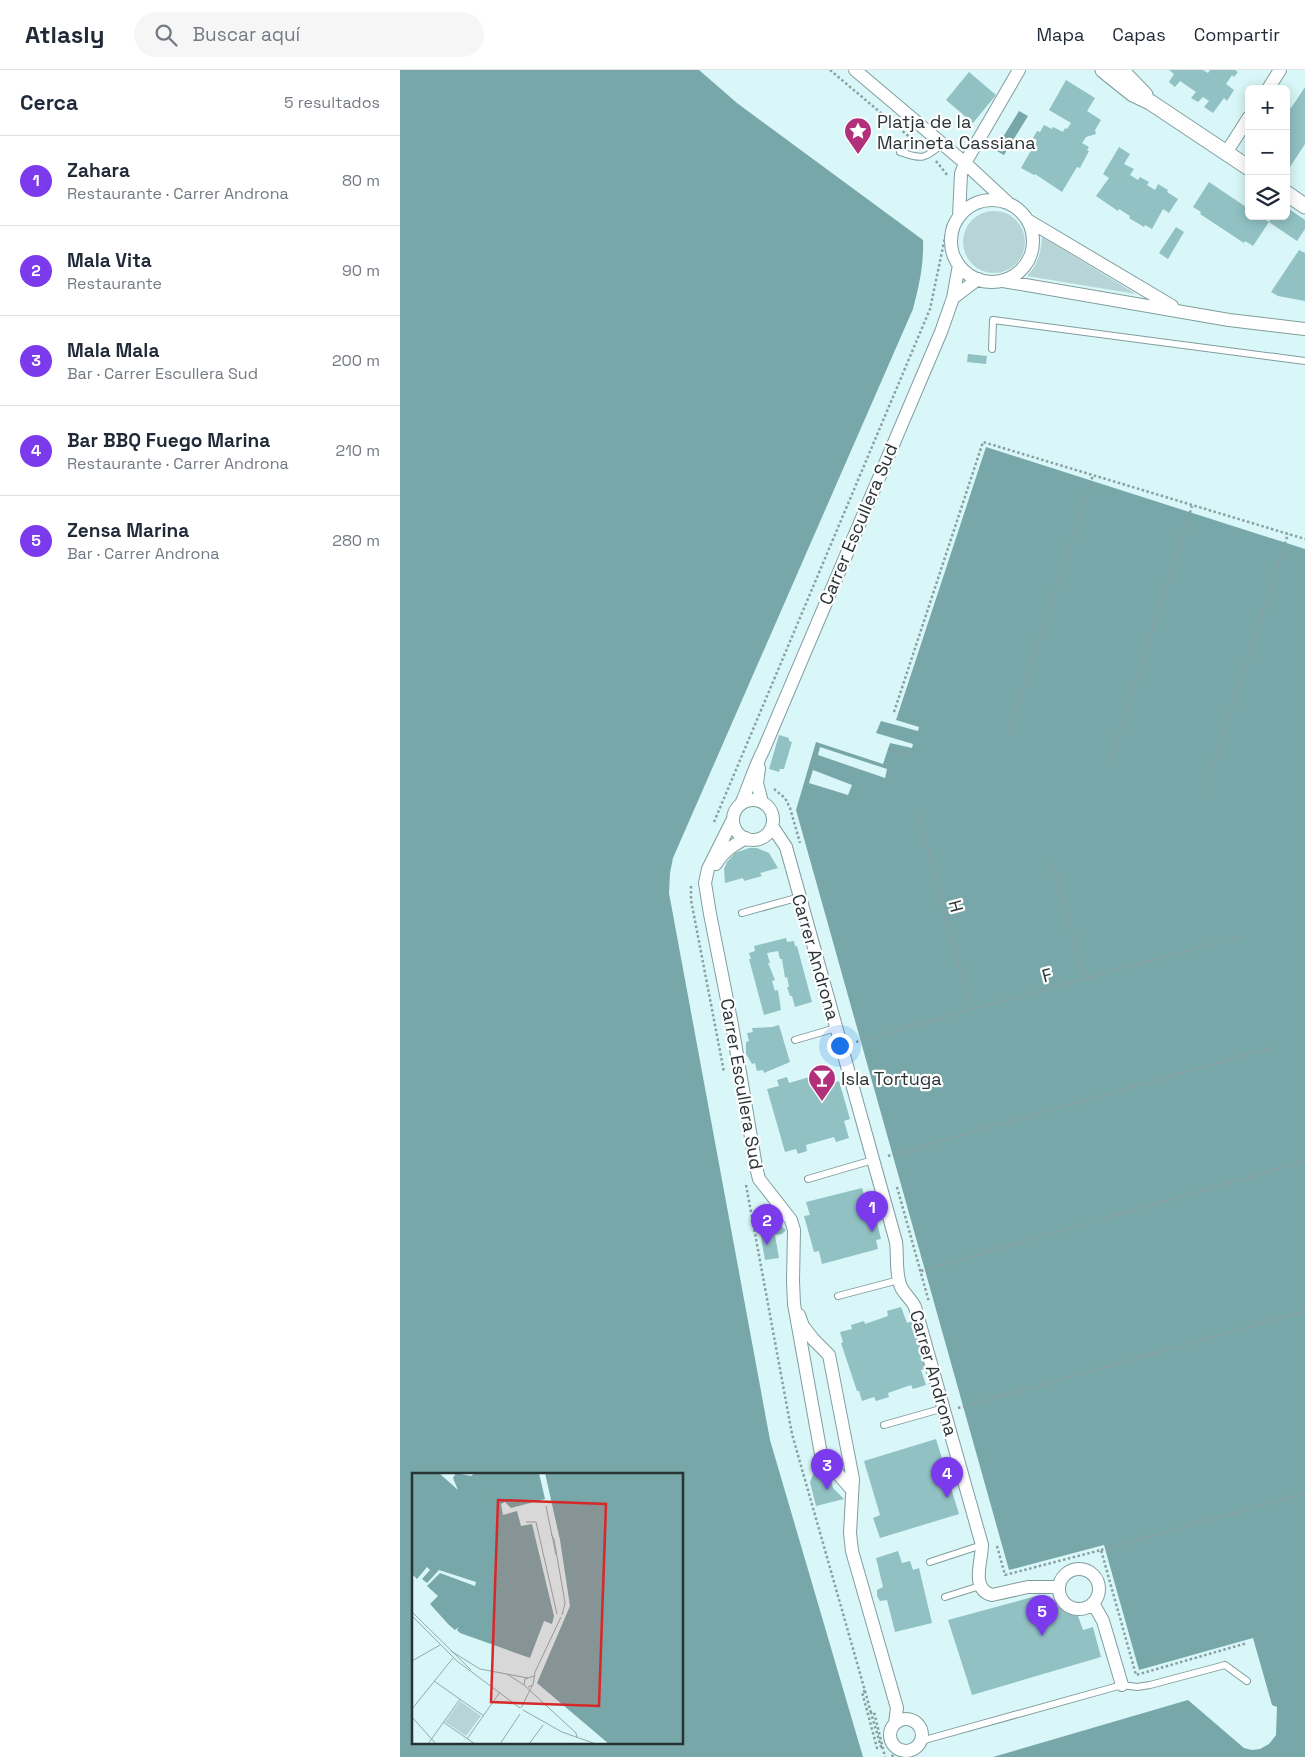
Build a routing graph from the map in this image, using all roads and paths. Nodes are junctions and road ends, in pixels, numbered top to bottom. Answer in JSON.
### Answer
{"nodes":[{"id":1,"x":830,"y":70,"type":"edge"},
{"id":2,"x":855,"y":70,"type":"edge"},
{"id":3,"x":1019,"y":70,"type":"edge"},
{"id":4,"x":1103,"y":70,"type":"edge"},
{"id":5,"x":1121,"y":70,"type":"edge"},
{"id":6,"x":1280,"y":70,"type":"edge"},
{"id":7,"x":1271,"y":85,"type":"edge"},
{"id":8,"x":1150,"y":102,"type":"junction"},
{"id":9,"x":1245,"y":123,"type":"edge"},
{"id":10,"x":942,"y":144,"type":"junction"},
{"id":11,"x":900,"y":152,"type":"dead end"},
{"id":12,"x":1226,"y":153,"type":"junction"},
{"id":13,"x":930,"y":155,"type":"junction"},
{"id":14,"x":966,"y":163,"type":"junction"},
{"id":15,"x":1245,"y":165,"type":"edge"},
{"id":16,"x":949,"y":178,"type":"dead end"},
{"id":17,"x":1290,"y":196,"type":"edge"},
{"id":18,"x":1007,"y":202,"type":"junction"},
{"id":19,"x":1305,"y":206,"type":"edge"},
{"id":20,"x":959,"y":216,"type":"junction"},
{"id":21,"x":1029,"y":221,"type":"junction"},
{"id":22,"x":948,"y":223,"type":"dead end"},
{"id":23,"x":959,"y":265,"type":"junction"},
{"id":24,"x":978,"y":280,"type":"junction"},
{"id":25,"x":1003,"y":281,"type":"junction"},
{"id":26,"x":953,"y":298,"type":"junction"},
{"id":27,"x":1178,"y":310,"type":"junction"},
{"id":28,"x":1305,"y":330,"type":"edge"},
{"id":29,"x":992,"y":349,"type":"dead end"},
{"id":30,"x":1305,"y":361,"type":"edge"},
{"id":31,"x":1093,"y":476,"type":"junction"},
{"id":32,"x":1192,"y":506,"type":"junction"},
{"id":33,"x":1288,"y":534,"type":"junction"},
{"id":34,"x":1305,"y":539,"type":"edge"},
{"id":35,"x":894,"y":712,"type":"dead end"},
{"id":36,"x":756,"y":721,"type":"junction"},
{"id":37,"x":761,"y":722,"type":"dead end"},
{"id":38,"x":1008,"y":736,"type":"dead end"},
{"id":39,"x":888,"y":750,"type":"dead end"},
{"id":40,"x":763,"y":751,"type":"junction"},
{"id":41,"x":908,"y":755,"type":"dead end"},
{"id":42,"x":1109,"y":765,"type":"dead end"},
{"id":43,"x":771,"y":786,"type":"dead end"},
{"id":44,"x":1203,"y":796,"type":"dead end"},
{"id":45,"x":762,"y":802,"type":"junction"},
{"id":46,"x":741,"y":804,"type":"junction"},
{"id":47,"x":917,"y":810,"type":"dead end"},
{"id":48,"x":733,"y":819,"type":"junction"},
{"id":49,"x":772,"y":826,"type":"junction"},
{"id":50,"x":713,"y":827,"type":"dead end"},
{"id":51,"x":746,"y":838,"type":"junction"},
{"id":52,"x":801,"y":845,"type":"dead end"},
{"id":53,"x":1052,"y":863,"type":"dead end"},
{"id":54,"x":692,"y":879,"type":"dead end"},
{"id":55,"x":705,"y":883,"type":"junction"},
{"id":56,"x":800,"y":897,"type":"junction"},
{"id":57,"x":742,"y":913,"type":"dead end"},
{"id":58,"x":1242,"y":936,"type":"dead end"},
{"id":59,"x":1085,"y":978,"type":"junction"},
{"id":60,"x":971,"y":1009,"type":"junction"},
{"id":61,"x":836,"y":1028,"type":"junction"},
{"id":62,"x":796,"y":1040,"type":"dead end"},
{"id":63,"x":856,"y":1042,"type":"dead end"},
{"id":64,"x":1274,"y":1048,"type":"dead end"},
{"id":65,"x":725,"y":1074,"type":"dead end"},
{"id":66,"x":888,"y":1156,"type":"dead end"},
{"id":67,"x":873,"y":1160,"type":"junction"},
{"id":68,"x":1305,"y":1160,"type":"edge"},
{"id":69,"x":808,"y":1180,"type":"dead end"},
{"id":70,"x":745,"y":1181,"type":"dead end"},
{"id":71,"x":896,"y":1185,"type":"dead end"},
{"id":72,"x":921,"y":1271,"type":"junction"},
{"id":73,"x":898,"y":1280,"type":"junction"},
{"id":74,"x":838,"y":1296,"type":"dead end"},
{"id":75,"x":794,"y":1304,"type":"junction"},
{"id":76,"x":931,"y":1308,"type":"dead end"},
{"id":77,"x":1305,"y":1311,"type":"edge"},
{"id":78,"x":944,"y":1408,"type":"junction"},
{"id":79,"x":958,"y":1408,"type":"dead end"},
{"id":80,"x":884,"y":1426,"type":"dead end"},
{"id":81,"x":848,"y":1457,"type":"junction"},
{"id":82,"x":829,"y":1463,"type":"junction"},
{"id":83,"x":852,"y":1490,"type":"junction"},
{"id":84,"x":1305,"y":1493,"type":"edge"},
{"id":85,"x":994,"y":1538,"type":"dead end"},
{"id":86,"x":982,"y":1545,"type":"junction"},
{"id":87,"x":1101,"y":1550,"type":"junction"},
{"id":88,"x":930,"y":1562,"type":"dead end"},
{"id":89,"x":980,"y":1586,"type":"junction"},
{"id":90,"x":1058,"y":1587,"type":"junction"},
{"id":91,"x":945,"y":1597,"type":"dead end"},
{"id":92,"x":1093,"y":1602,"type":"junction"},
{"id":93,"x":1247,"y":1643,"type":"dead end"},
{"id":94,"x":1247,"y":1681,"type":"dead end"},
{"id":95,"x":1122,"y":1685,"type":"junction"},
{"id":96,"x":865,"y":1692,"type":"junction"},
{"id":97,"x":897,"y":1708,"type":"junction"},
{"id":98,"x":871,"y":1713,"type":"junction"},
{"id":99,"x":908,"y":1719,"type":"junction"},
{"id":100,"x":895,"y":1723,"type":"junction"},
{"id":101,"x":921,"y":1741,"type":"junction"},
{"id":102,"x":894,"y":1752,"type":"edge"},
{"id":103,"x":885,"y":1757,"type":"edge"}],
"edges":[{"from":1,"to":13,"type":"path"},
{"from":2,"to":10,"type":"street"},
{"from":3,"to":14,"type":"street"},
{"from":4,"to":8,"type":"street"},
{"from":5,"to":8,"type":"street"},
{"from":6,"to":7,"type":"street"},
{"from":8,"to":12,"type":"street"},
{"from":9,"to":12,"type":"street"},
{"from":10,"to":13,"type":"lane"},
{"from":10,"to":14,"type":"street"},
{"from":11,"to":13,"type":"lane"},
{"from":12,"to":15,"type":"street"},
{"from":13,"to":16,"type":"path"},
{"from":14,"to":18,"type":"street"},
{"from":14,"to":20,"type":"street"},
{"from":17,"to":19,"type":"street"},
{"from":18,"to":20,"type":"street"},
{"from":18,"to":21,"type":"street"},
{"from":20,"to":23,"type":"street"},
{"from":21,"to":25,"type":"street"},
{"from":21,"to":27,"type":"street"},
{"from":22,"to":36,"type":"path"},
{"from":23,"to":24,"type":"street"},
{"from":23,"to":26,"type":"street","name":"Carrer Escullera Sud"},
{"from":24,"to":25,"type":"street"},
{"from":24,"to":26,"type":"street"},
{"from":25,"to":27,"type":"street"},
{"from":26,"to":40,"type":"street","name":"Carrer Escullera Sud"},
{"from":27,"to":28,"type":"street"},
{"from":29,"to":30,"type":"lane"},
{"from":31,"to":32,"type":"path"},
{"from":31,"to":35,"type":"path"},
{"from":31,"to":38,"type":"path"},
{"from":32,"to":33,"type":"path"},
{"from":32,"to":42,"type":"path"},
{"from":33,"to":34,"type":"path"},
{"from":33,"to":44,"type":"path"},
{"from":36,"to":37,"type":"path"},
{"from":36,"to":50,"type":"path"},
{"from":39,"to":41,"type":"path"},
{"from":40,"to":45,"type":"street","name":"Carrer Escullera Sud"},
{"from":40,"to":46,"type":"street","name":"Carrer Escullera Sud"},
{"from":43,"to":52,"type":"path"},
{"from":45,"to":46,"type":"street"},
{"from":45,"to":49,"type":"street"},
{"from":46,"to":48,"type":"street"},
{"from":47,"to":60,"type":"path","name":"H"},
{"from":48,"to":51,"type":"street"},
{"from":48,"to":55,"type":"street","name":"Carrer Escullera Sud"},
{"from":49,"to":51,"type":"street"},
{"from":49,"to":56,"type":"street","name":"Carrer Androna"},
{"from":51,"to":55,"type":"street"},
{"from":53,"to":59,"type":"path"},
{"from":54,"to":65,"type":"path"},
{"from":55,"to":75,"type":"street","name":"Carrer Escullera Sud"},
{"from":56,"to":57,"type":"lane"},
{"from":56,"to":61,"type":"street","name":"Carrer Androna"},
{"from":58,"to":59,"type":"path","name":"F"},
{"from":59,"to":60,"type":"path","name":"F"},
{"from":60,"to":63,"type":"path","name":"F"},
{"from":61,"to":62,"type":"lane"},
{"from":61,"to":67,"type":"street","name":"Carrer Androna"},
{"from":64,"to":66,"type":"path"},
{"from":67,"to":69,"type":"lane"},
{"from":67,"to":73,"type":"street","name":"Carrer Androna"},
{"from":68,"to":72,"type":"path"},
{"from":70,"to":96,"type":"path"},
{"from":71,"to":72,"type":"path"},
{"from":72,"to":76,"type":"path"},
{"from":73,"to":74,"type":"lane"},
{"from":73,"to":78,"type":"street","name":"Carrer Androna"},
{"from":75,"to":81,"type":"street","name":"Carrer Escullera Sud"},
{"from":75,"to":82,"type":"street","name":"Carrer Escullera Sud"},
{"from":77,"to":79,"type":"path"},
{"from":78,"to":80,"type":"lane"},
{"from":78,"to":86,"type":"street","name":"Carrer Androna"},
{"from":81,"to":82,"type":"street"},
{"from":81,"to":83,"type":"street","name":"Carrer Escullera Sud"},
{"from":82,"to":83,"type":"street","name":"Carrer Escullera Sud"},
{"from":83,"to":97,"type":"street","name":"Carrer Escullera Sud"},
{"from":84,"to":87,"type":"path"},
{"from":85,"to":87,"type":"path"},
{"from":86,"to":88,"type":"lane"},
{"from":86,"to":89,"type":"street","name":"Carrer Androna"},
{"from":87,"to":93,"type":"path"},
{"from":89,"to":90,"type":"street"},
{"from":89,"to":91,"type":"lane"},
{"from":90,"to":92,"type":"street"},
{"from":90,"to":92,"type":"street"},
{"from":92,"to":95,"type":"street"},
{"from":94,"to":95,"type":"lane"},
{"from":95,"to":101,"type":"lane"},
{"from":96,"to":98,"type":"path"},
{"from":96,"to":98,"type":"path"},
{"from":97,"to":99,"type":"street","name":"Carrer Escullera Sud"},
{"from":97,"to":100,"type":"street","name":"Carrer Escullera Sud"},
{"from":98,"to":103,"type":"path"},
{"from":99,"to":100,"type":"street"},
{"from":99,"to":101,"type":"street"},
{"from":100,"to":102,"type":"street"},
{"from":101,"to":102,"type":"street"}]}
